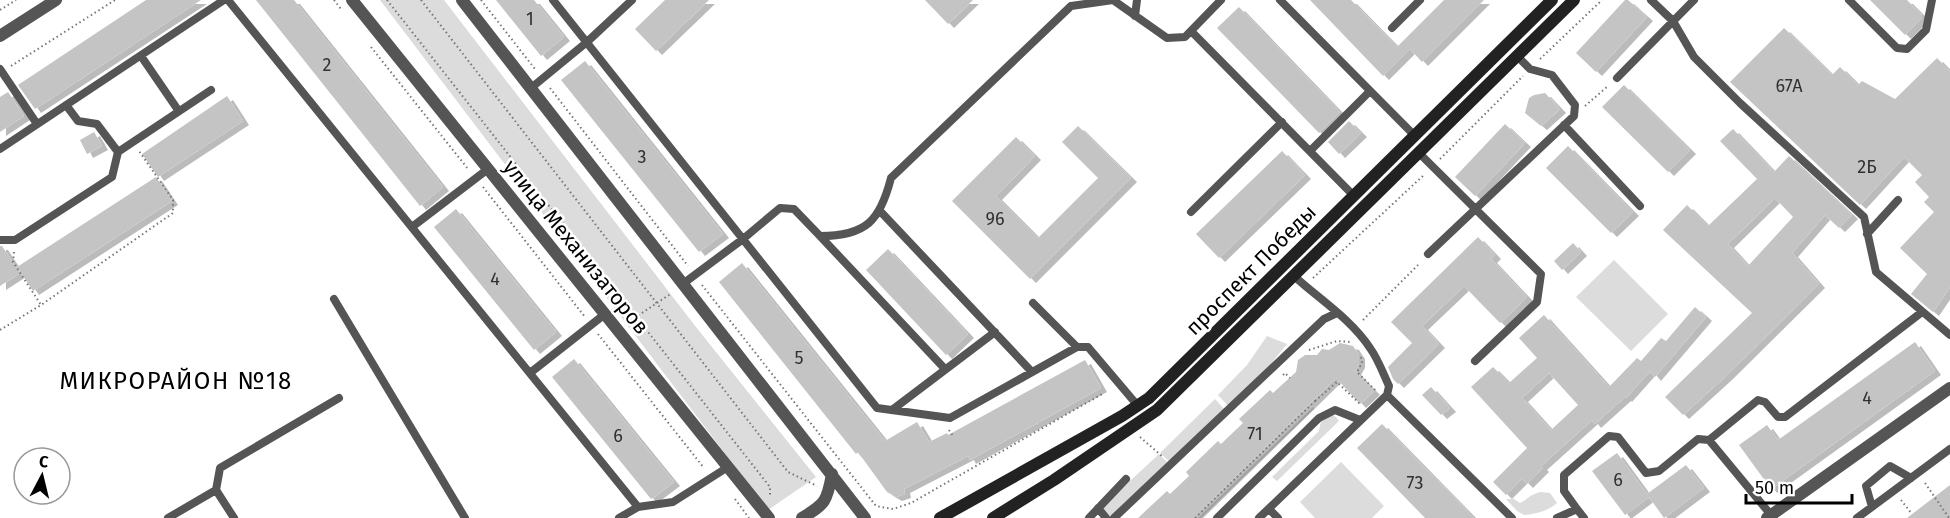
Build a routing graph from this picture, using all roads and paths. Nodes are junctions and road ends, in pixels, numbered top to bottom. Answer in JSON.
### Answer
{"nodes":[{"id":1,"x":16,"y":0,"type":"edge"},
{"id":2,"x":56,"y":0,"type":"edge"},
{"id":3,"x":114,"y":0,"type":"edge"},
{"id":4,"x":226,"y":0,"type":"edge"},
{"id":5,"x":334,"y":0,"type":"edge"},
{"id":6,"x":352,"y":0,"type":"edge"},
{"id":7,"x":387,"y":0,"type":"edge"},
{"id":8,"x":421,"y":0,"type":"edge"},
{"id":9,"x":462,"y":0,"type":"edge"},
{"id":10,"x":481,"y":0,"type":"edge"},
{"id":11,"x":553,"y":0,"type":"edge"},
{"id":12,"x":632,"y":0,"type":"edge"},
{"id":13,"x":1137,"y":0,"type":"edge"},
{"id":14,"x":1221,"y":0,"type":"edge"},
{"id":15,"x":1281,"y":0,"type":"edge"},
{"id":16,"x":1420,"y":0,"type":"edge"},
{"id":17,"x":1552,"y":0,"type":"edge"},
{"id":18,"x":1574,"y":0,"type":"edge"},
{"id":19,"x":1602,"y":0,"type":"edge"},
{"id":20,"x":1651,"y":0,"type":"edge"},
{"id":21,"x":1694,"y":0,"type":"edge"},
{"id":22,"x":1849,"y":0,"type":"edge"},
{"id":23,"x":1932,"y":0,"type":"edge"},
{"id":24,"x":341,"y":9,"type":"dead end"},
{"id":25,"x":0,"y":10,"type":"edge"},
{"id":26,"x":1135,"y":16,"type":"junction"},
{"id":27,"x":1673,"y":21,"type":"junction"},
{"id":28,"x":1392,"y":28,"type":"dead end"},
{"id":29,"x":1191,"y":31,"type":"junction"},
{"id":30,"x":0,"y":36,"type":"edge"},
{"id":31,"x":587,"y":42,"type":"junction"},
{"id":32,"x":371,"y":47,"type":"dead end"},
{"id":33,"x":141,"y":56,"type":"junction"},
{"id":34,"x":1517,"y":56,"type":"junction"},
{"id":35,"x":1530,"y":69,"type":"junction"},
{"id":36,"x":1,"y":71,"type":"edge"},
{"id":37,"x":1617,"y":78,"type":"joint"},
{"id":38,"x":543,"y":79,"type":"junction"},
{"id":39,"x":531,"y":88,"type":"junction"},
{"id":40,"x":211,"y":90,"type":"dead end"},
{"id":41,"x":1370,"y":91,"type":"junction"},
{"id":42,"x":66,"y":105,"type":"junction"},
{"id":43,"x":178,"y":110,"type":"junction"},
{"id":44,"x":1574,"y":116,"type":"junction"},
{"id":45,"x":1281,"y":122,"type":"junction"},
{"id":46,"x":37,"y":124,"type":"junction"},
{"id":47,"x":1564,"y":125,"type":"junction"},
{"id":48,"x":1415,"y":136,"type":"junction"},
{"id":49,"x":133,"y":142,"type":"junction"},
{"id":50,"x":0,"y":149,"type":"edge"},
{"id":51,"x":118,"y":152,"type":"junction"},
{"id":52,"x":1310,"y":152,"type":"junction"},
{"id":53,"x":1420,"y":154,"type":"junction"},
{"id":54,"x":1433,"y":167,"type":"junction"},
{"id":55,"x":488,"y":169,"type":"junction"},
{"id":56,"x":476,"y":178,"type":"junction"},
{"id":57,"x":1354,"y":196,"type":"junction"},
{"id":58,"x":1898,"y":200,"type":"dead end"},
{"id":59,"x":1640,"y":206,"type":"dead end"},
{"id":60,"x":1476,"y":209,"type":"junction"},
{"id":61,"x":880,"y":211,"type":"junction"},
{"id":62,"x":1191,"y":212,"type":"dead end"},
{"id":63,"x":412,"y":227,"type":"junction"},
{"id":64,"x":1867,"y":234,"type":"junction"},
{"id":65,"x":820,"y":236,"type":"junction"},
{"id":66,"x":743,"y":239,"type":"junction"},
{"id":67,"x":0,"y":240,"type":"edge"},
{"id":68,"x":15,"y":240,"type":"junction"},
{"id":69,"x":1428,"y":254,"type":"joint"},
{"id":70,"x":695,"y":275,"type":"junction"},
{"id":71,"x":1294,"y":276,"type":"junction"},
{"id":72,"x":684,"y":284,"type":"junction"},
{"id":73,"x":1305,"y":286,"type":"junction"},
{"id":74,"x":1297,"y":295,"type":"dead end"},
{"id":75,"x":334,"y":299,"type":"dead end"},
{"id":76,"x":657,"y":303,"type":"junction"},
{"id":77,"x":1033,"y":303,"type":"dead end"},
{"id":78,"x":41,"y":305,"type":"junction"},
{"id":79,"x":1922,"y":312,"type":"junction"},
{"id":80,"x":1336,"y":313,"type":"junction"},
{"id":81,"x":605,"y":314,"type":"junction"},
{"id":82,"x":636,"y":317,"type":"junction"},
{"id":83,"x":591,"y":325,"type":"junction"},
{"id":84,"x":1354,"y":329,"type":"junction"},
{"id":85,"x":0,"y":330,"type":"edge"},
{"id":86,"x":617,"y":330,"type":"junction"},
{"id":87,"x":995,"y":332,"type":"junction"},
{"id":88,"x":1950,"y":335,"type":"edge"},
{"id":89,"x":602,"y":340,"type":"junction"},
{"id":90,"x":1355,"y":345,"type":"dead end"},
{"id":91,"x":1077,"y":347,"type":"junction"},
{"id":92,"x":1306,"y":350,"type":"dead end"},
{"id":93,"x":1358,"y":350,"type":"dead end"},
{"id":94,"x":1475,"y":360,"type":"dead end"},
{"id":95,"x":1290,"y":367,"type":"dead end"},
{"id":96,"x":945,"y":369,"type":"junction"},
{"id":97,"x":1032,"y":372,"type":"junction"},
{"id":98,"x":530,"y":373,"type":"junction"},
{"id":99,"x":1285,"y":373,"type":"junction"},
{"id":100,"x":1290,"y":378,"type":"dead end"},
{"id":101,"x":1277,"y":381,"type":"dead end"},
{"id":102,"x":1950,"y":388,"type":"edge"},
{"id":103,"x":1376,"y":391,"type":"dead end"},
{"id":104,"x":1104,"y":393,"type":"dead end"},
{"id":105,"x":1387,"y":395,"type":"junction"},
{"id":106,"x":339,"y":398,"type":"dead end"},
{"id":107,"x":1368,"y":398,"type":"dead end"},
{"id":108,"x":1138,"y":406,"type":"junction"},
{"id":109,"x":892,"y":410,"type":"junction"},
{"id":110,"x":1360,"y":420,"type":"junction"},
{"id":111,"x":1138,"y":435,"type":"dead end"},
{"id":112,"x":1709,"y":440,"type":"junction"},
{"id":113,"x":1950,"y":449,"type":"edge"},
{"id":114,"x":1170,"y":464,"type":"junction"},
{"id":115,"x":728,"y":467,"type":"junction"},
{"id":116,"x":832,"y":474,"type":"junction"},
{"id":117,"x":1915,"y":476,"type":"junction"},
{"id":118,"x":711,"y":478,"type":"junction"},
{"id":119,"x":1126,"y":479,"type":"dead end"},
{"id":120,"x":216,"y":490,"type":"junction"},
{"id":121,"x":1894,"y":490,"type":"junction"},
{"id":122,"x":729,"y":491,"type":"dead end"},
{"id":123,"x":829,"y":492,"type":"junction"},
{"id":124,"x":770,"y":497,"type":"dead end"},
{"id":125,"x":638,"y":507,"type":"junction"},
{"id":126,"x":1872,"y":507,"type":"junction"},
{"id":127,"x":1098,"y":508,"type":"junction"},
{"id":128,"x":1269,"y":509,"type":"junction"},
{"id":129,"x":1577,"y":509,"type":"junction"},
{"id":130,"x":1912,"y":514,"type":"dead end"},
{"id":131,"x":1769,"y":517,"type":"edge"},
{"id":132,"x":168,"y":518,"type":"edge"},
{"id":133,"x":234,"y":518,"type":"edge"},
{"id":134,"x":465,"y":518,"type":"edge"},
{"id":135,"x":619,"y":518,"type":"edge"},
{"id":136,"x":749,"y":518,"type":"edge"},
{"id":137,"x":769,"y":518,"type":"edge"},
{"id":138,"x":802,"y":518,"type":"edge"},
{"id":139,"x":865,"y":518,"type":"edge"},
{"id":140,"x":940,"y":518,"type":"edge"},
{"id":141,"x":993,"y":518,"type":"edge"},
{"id":142,"x":1089,"y":518,"type":"edge"},
{"id":143,"x":1106,"y":518,"type":"edge"},
{"id":144,"x":1114,"y":518,"type":"edge"},
{"id":145,"x":1196,"y":518,"type":"edge"},
{"id":146,"x":1217,"y":518,"type":"edge"},
{"id":147,"x":1259,"y":518,"type":"edge"},
{"id":148,"x":1278,"y":518,"type":"edge"},
{"id":149,"x":1512,"y":518,"type":"edge"},
{"id":150,"x":1557,"y":518,"type":"edge"},
{"id":151,"x":1584,"y":518,"type":"edge"},
{"id":152,"x":1857,"y":518,"type":"edge"},
{"id":153,"x":1949,"y":518,"type":"edge"}],
"edges":[{"from":1,"to":25,"type":"path"},
{"from":2,"to":30,"type":"street"},
{"from":3,"to":36,"type":"path"},
{"from":4,"to":33,"type":"lane"},
{"from":4,"to":63,"type":"lane"},
{"from":5,"to":24,"type":"path"},
{"from":6,"to":55,"type":"street","name":"улица Механизаторов"},
{"from":7,"to":82,"type":"path"},
{"from":8,"to":76,"type":"path"},
{"from":9,"to":39,"type":"street"},
{"from":10,"to":38,"type":"path"},
{"from":11,"to":31,"type":"lane"},
{"from":12,"to":31,"type":"lane"},
{"from":13,"to":26,"type":"lane"},
{"from":14,"to":29,"type":"lane"},
{"from":15,"to":41,"type":"lane"},
{"from":16,"to":28,"type":"lane"},
{"from":17,"to":48,"type":"main road","name":"проспект Победы"},
{"from":18,"to":34,"type":"main road","name":"проспект Победы"},
{"from":19,"to":35,"type":"path"},
{"from":20,"to":27,"type":"lane"},
{"from":21,"to":27,"type":"lane"},
{"from":22,"to":23,"type":"lane"},
{"from":26,"to":29,"type":"lane"},
{"from":26,"to":61,"type":"lane"},
{"from":27,"to":37,"type":"lane"},
{"from":27,"to":64,"type":"lane"},
{"from":29,"to":45,"type":"lane"},
{"from":31,"to":38,"type":"lane"},
{"from":31,"to":66,"type":"lane"},
{"from":32,"to":56,"type":"path"},
{"from":33,"to":42,"type":"lane"},
{"from":33,"to":43,"type":"lane"},
{"from":34,"to":35,"type":"lane"},
{"from":34,"to":53,"type":"main road","name":"проспект Победы"},
{"from":35,"to":44,"type":"lane"},
{"from":35,"to":54,"type":"path"},
{"from":36,"to":46,"type":"lane"},
{"from":37,"to":44,"type":"path"},
{"from":38,"to":39,"type":"lane"},
{"from":38,"to":70,"type":"path"},
{"from":39,"to":72,"type":"street"},
{"from":40,"to":43,"type":"lane"},
{"from":41,"to":48,"type":"lane"},
{"from":41,"to":52,"type":"lane"},
{"from":42,"to":46,"type":"lane"},
{"from":42,"to":51,"type":"lane"},
{"from":43,"to":49,"type":"lane"},
{"from":44,"to":47,"type":"lane"},
{"from":45,"to":52,"type":"lane"},
{"from":45,"to":62,"type":"lane"},
{"from":46,"to":50,"type":"lane"},
{"from":47,"to":59,"type":"lane"},
{"from":47,"to":60,"type":"lane"},
{"from":48,"to":57,"type":"main road","name":"проспект Победы"},
{"from":49,"to":51,"type":"lane"},
{"from":49,"to":78,"type":"path"},
{"from":51,"to":68,"type":"lane"},
{"from":52,"to":57,"type":"lane"},
{"from":53,"to":54,"type":"lane"},
{"from":53,"to":71,"type":"main road","name":"проспект Победы"},
{"from":54,"to":60,"type":"lane"},
{"from":54,"to":73,"type":"path"},
{"from":55,"to":56,"type":"lane"},
{"from":55,"to":81,"type":"street","name":"улица Механизаторов"},
{"from":56,"to":63,"type":"lane"},
{"from":56,"to":83,"type":"path"},
{"from":57,"to":108,"type":"main road","name":"проспект Победы"},
{"from":58,"to":64,"type":"lane"},
{"from":60,"to":69,"type":"lane"},
{"from":60,"to":94,"type":"lane"},
{"from":61,"to":65,"type":"lane"},
{"from":61,"to":87,"type":"lane"},
{"from":63,"to":98,"type":"lane"},
{"from":64,"to":79,"type":"lane"},
{"from":65,"to":66,"type":"lane"},
{"from":65,"to":96,"type":"lane"},
{"from":66,"to":70,"type":"lane"},
{"from":66,"to":109,"type":"lane"},
{"from":67,"to":68,"type":"lane"},
{"from":68,"to":78,"type":"path"},
{"from":69,"to":84,"type":"path"},
{"from":70,"to":72,"type":"lane"},
{"from":70,"to":104,"type":"path"},
{"from":71,"to":73,"type":"lane"},
{"from":71,"to":141,"type":"main road","name":"проспект Победы"},
{"from":72,"to":76,"type":"path"},
{"from":72,"to":116,"type":"street"},
{"from":73,"to":74,"type":"lane"},
{"from":73,"to":80,"type":"lane"},
{"from":75,"to":134,"type":"lane"},
{"from":76,"to":82,"type":"path"},
{"from":76,"to":123,"type":"path"},
{"from":77,"to":91,"type":"lane"},
{"from":78,"to":85,"type":"path"},
{"from":79,"to":88,"type":"lane"},
{"from":79,"to":112,"type":"lane"},
{"from":80,"to":84,"type":"lane"},
{"from":80,"to":114,"type":"lane"},
{"from":81,"to":83,"type":"lane"},
{"from":81,"to":86,"type":"street","name":"улица Механизаторов"},
{"from":82,"to":86,"type":"path"},
{"from":82,"to":124,"type":"path"},
{"from":83,"to":89,"type":"path"},
{"from":83,"to":98,"type":"lane"},
{"from":84,"to":105,"type":"lane"},
{"from":86,"to":89,"type":"path"},
{"from":86,"to":115,"type":"street","name":"улица Механизаторов"},
{"from":87,"to":96,"type":"lane"},
{"from":87,"to":97,"type":"lane"},
{"from":89,"to":118,"type":"path"},
{"from":90,"to":92,"type":"path"},
{"from":91,"to":97,"type":"lane"},
{"from":91,"to":108,"type":"lane"},
{"from":93,"to":103,"type":"path"},
{"from":95,"to":99,"type":"path"},
{"from":96,"to":109,"type":"lane"},
{"from":97,"to":109,"type":"lane"},
{"from":98,"to":125,"type":"lane"},
{"from":99,"to":100,"type":"path"},
{"from":99,"to":101,"type":"path"},
{"from":102,"to":131,"type":"street"},
{"from":105,"to":110,"type":"lane"},
{"from":105,"to":149,"type":"lane"},
{"from":106,"to":120,"type":"lane"},
{"from":107,"to":145,"type":"path"},
{"from":108,"to":140,"type":"main road","name":"проспект Победы"},
{"from":110,"to":128,"type":"lane"},
{"from":110,"to":146,"type":"lane"},
{"from":111,"to":114,"type":"path"},
{"from":112,"to":129,"type":"lane"},
{"from":112,"to":131,"type":"lane"},
{"from":113,"to":117,"type":"lane"},
{"from":114,"to":144,"type":"lane"},
{"from":115,"to":118,"type":"lane"},
{"from":115,"to":137,"type":"street","name":"улица Механизаторов"},
{"from":116,"to":123,"type":"street"},
{"from":116,"to":139,"type":"street"},
{"from":117,"to":121,"type":"lane"},
{"from":117,"to":126,"type":"lane"},
{"from":117,"to":153,"type":"path"},
{"from":118,"to":125,"type":"lane"},
{"from":119,"to":127,"type":"lane"},
{"from":120,"to":132,"type":"lane"},
{"from":120,"to":133,"type":"lane"},
{"from":121,"to":126,"type":"lane"},
{"from":121,"to":130,"type":"path"},
{"from":122,"to":136,"type":"path"},
{"from":123,"to":138,"type":"street"},
{"from":125,"to":135,"type":"lane"},
{"from":126,"to":152,"type":"lane"},
{"from":127,"to":142,"type":"lane"},
{"from":127,"to":143,"type":"lane"},
{"from":128,"to":147,"type":"lane"},
{"from":128,"to":148,"type":"lane"},
{"from":129,"to":150,"type":"lane"},
{"from":129,"to":151,"type":"lane"}]}
